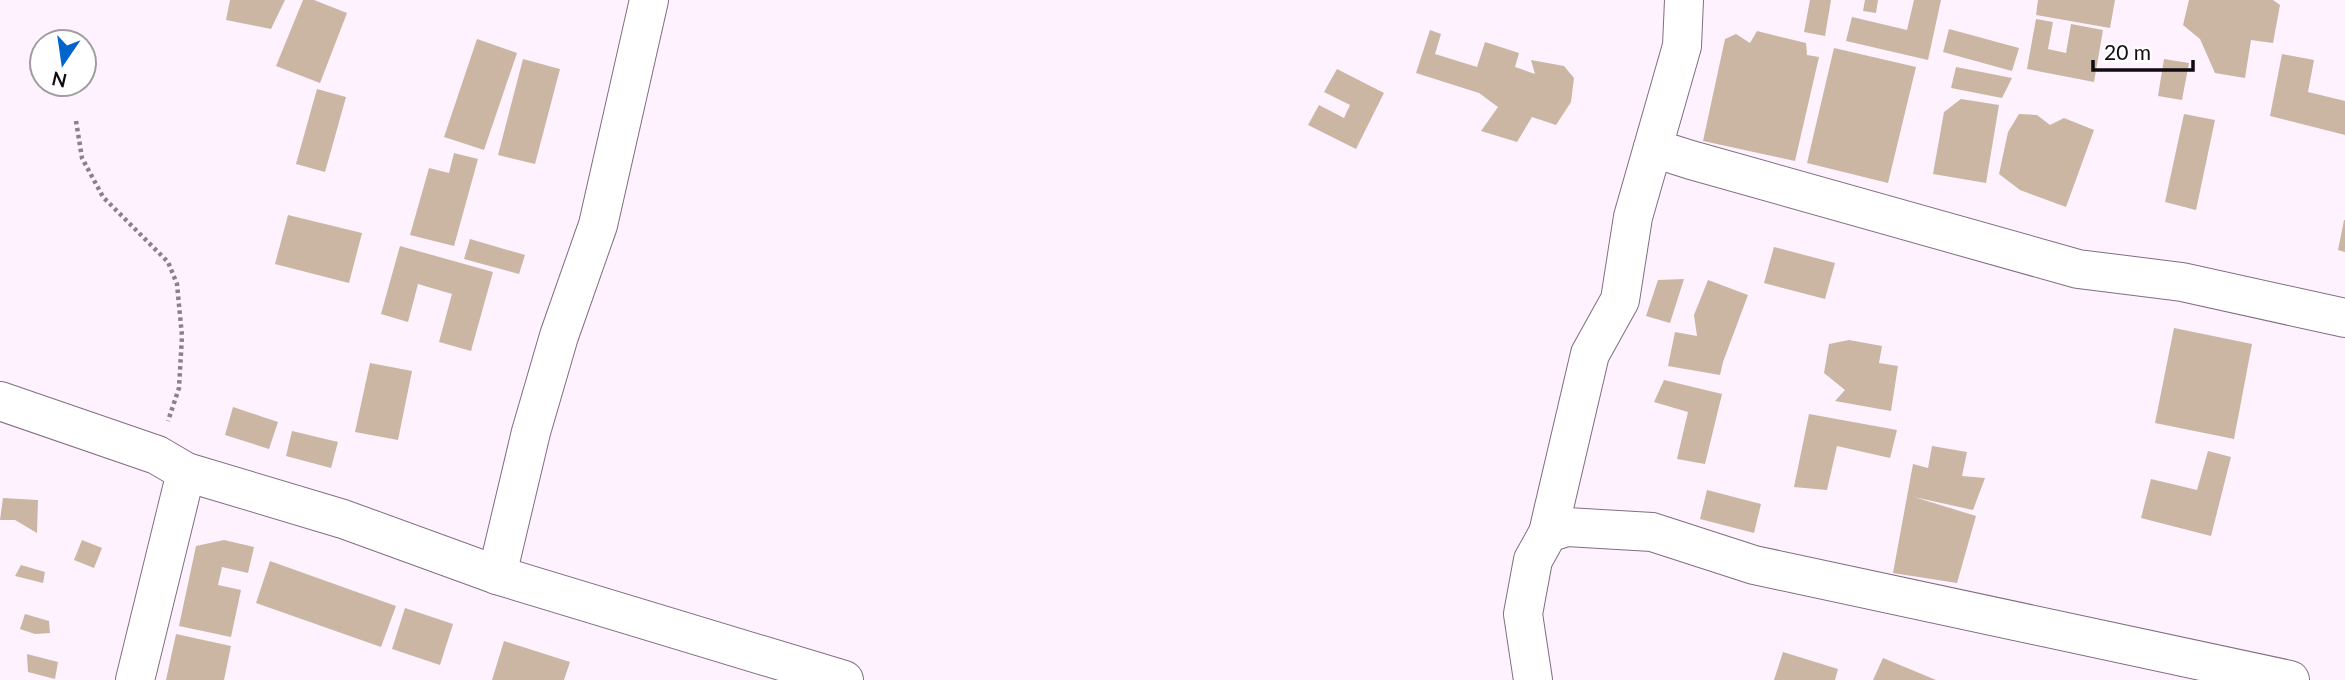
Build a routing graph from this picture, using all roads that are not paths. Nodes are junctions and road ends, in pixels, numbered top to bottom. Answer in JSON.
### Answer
{"nodes":[{"id":1,"x":1684,"y":0,"type":"edge"},
{"id":2,"x":641,"y":2,"type":"edge"},
{"id":3,"x":1653,"y":148,"type":"junction"},
{"id":4,"x":2345,"y":318,"type":"edge"},
{"id":5,"x":0,"y":401,"type":"edge"},
{"id":6,"x":172,"y":464,"type":"junction"},
{"id":7,"x":1548,"y":533,"type":"junction"},
{"id":8,"x":497,"y":575,"type":"junction"},
{"id":9,"x":135,"y":680,"type":"edge"},
{"id":10,"x":844,"y":680,"type":"edge"},
{"id":11,"x":1533,"y":680,"type":"edge"},
{"id":12,"x":2290,"y":680,"type":"edge"}],
"edges":[{"from":1,"to":3,"type":"street"},
{"from":2,"to":8,"type":"street"},
{"from":3,"to":4,"type":"street"},
{"from":3,"to":7,"type":"street"},
{"from":5,"to":6,"type":"street"},
{"from":6,"to":8,"type":"street"},
{"from":6,"to":9,"type":"street"},
{"from":7,"to":11,"type":"street"},
{"from":7,"to":12,"type":"street"},
{"from":8,"to":10,"type":"street"}]}
